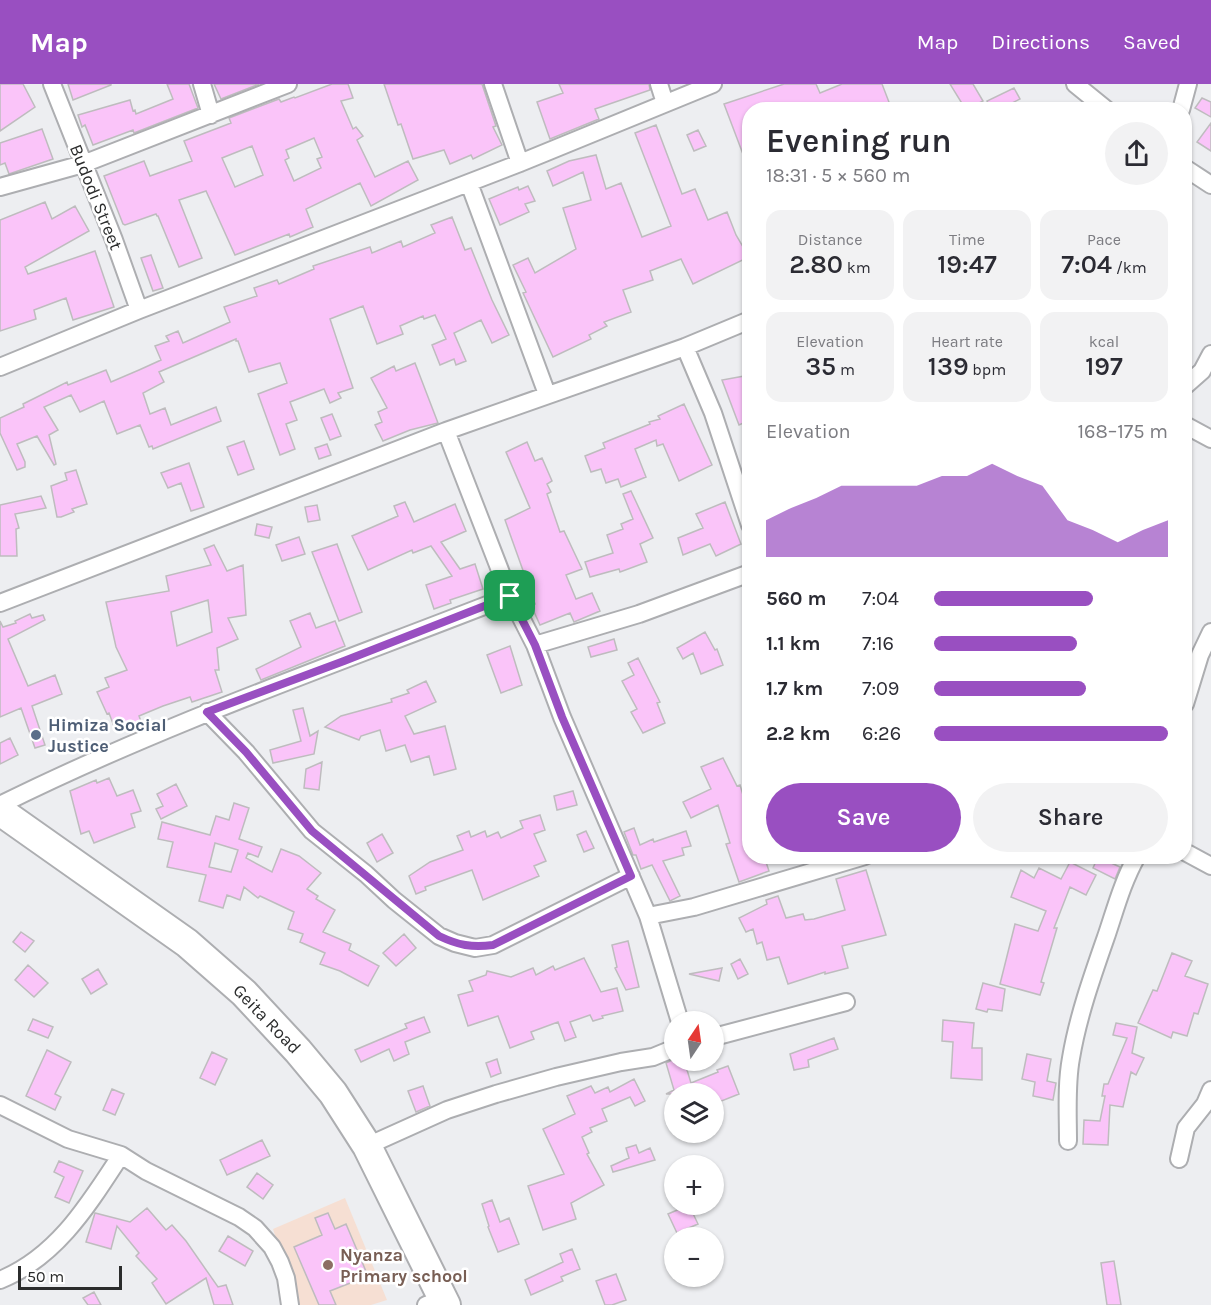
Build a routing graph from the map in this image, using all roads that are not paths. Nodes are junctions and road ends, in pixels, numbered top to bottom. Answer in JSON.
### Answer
{"nodes":[{"id":1,"x":52,"y":84,"type":"edge"},
{"id":2,"x":202,"y":84,"type":"edge"},
{"id":3,"x":288,"y":84,"type":"edge"},
{"id":4,"x":493,"y":84,"type":"edge"},
{"id":5,"x":658,"y":84,"type":"edge"},
{"id":6,"x":713,"y":84,"type":"edge"},
{"id":7,"x":1075,"y":84,"type":"edge"},
{"id":8,"x":1188,"y":84,"type":"edge"},
{"id":9,"x":1097,"y":102,"type":"edge"},
{"id":10,"x":1183,"y":102,"type":"edge"},
{"id":11,"x":665,"y":103,"type":"junction"},
{"id":12,"x":211,"y":115,"type":"junction"},
{"id":13,"x":520,"y":163,"type":"junction"},
{"id":14,"x":83,"y":164,"type":"junction"},
{"id":15,"x":1192,"y":172,"type":"edge"},
{"id":16,"x":469,"y":183,"type":"junction"},
{"id":17,"x":1211,"y":184,"type":"edge"},
{"id":18,"x":0,"y":187,"type":"edge"},
{"id":19,"x":139,"y":310,"type":"junction"},
{"id":20,"x":742,"y":323,"type":"edge"},
{"id":21,"x":685,"y":347,"type":"junction"},
{"id":22,"x":1211,"y":354,"type":"edge"},
{"id":23,"x":0,"y":367,"type":"edge"},
{"id":24,"x":1192,"y":380,"type":"edge"},
{"id":25,"x":547,"y":394,"type":"junction"},
{"id":26,"x":1192,"y":429,"type":"edge"},
{"id":27,"x":446,"y":431,"type":"junction"},
{"id":28,"x":1211,"y":439,"type":"edge"},
{"id":29,"x":742,"y":501,"type":"edge"},
{"id":30,"x":742,"y":576,"type":"edge"},
{"id":31,"x":510,"y":596,"type":"junction"},
{"id":32,"x":0,"y":603,"type":"edge"},
{"id":33,"x":1211,"y":632,"type":"edge"},
{"id":34,"x":535,"y":645,"type":"junction"},
{"id":35,"x":1192,"y":681,"type":"edge"},
{"id":36,"x":207,"y":712,"type":"junction"},
{"id":37,"x":0,"y":805,"type":"edge"},
{"id":38,"x":0,"y":811,"type":"edge"},
{"id":39,"x":1192,"y":856,"type":"edge"},
{"id":40,"x":838,"y":864,"type":"edge"},
{"id":41,"x":1133,"y":864,"type":"edge"},
{"id":42,"x":1211,"y":866,"type":"edge"},
{"id":43,"x":631,"y":876,"type":"junction"},
{"id":44,"x":648,"y":916,"type":"junction"},
{"id":45,"x":846,"y":1002,"type":"dead end"},
{"id":46,"x":677,"y":1011,"type":"edge"},
{"id":47,"x":724,"y":1033,"type":"edge"},
{"id":48,"x":664,"y":1052,"type":"edge"},
{"id":49,"x":1209,"y":1099,"type":"edge"},
{"id":50,"x":0,"y":1105,"type":"edge"},
{"id":51,"x":1068,"y":1141,"type":"dead end"},
{"id":52,"x":367,"y":1146,"type":"junction"},
{"id":53,"x":121,"y":1155,"type":"junction"},
{"id":54,"x":1179,"y":1160,"type":"dead end"},
{"id":55,"x":0,"y":1280,"type":"edge"},
{"id":56,"x":439,"y":1303,"type":"edge"},
{"id":57,"x":290,"y":1305,"type":"edge"}],
"edges":[{"from":1,"to":14,"type":"street","name":"Budodi Street"},
{"from":2,"to":12,"type":"street"},
{"from":3,"to":12,"type":"street"},
{"from":4,"to":13,"type":"street"},
{"from":5,"to":11,"type":"street"},
{"from":6,"to":11,"type":"street"},
{"from":7,"to":9,"type":"street"},
{"from":8,"to":10,"type":"street"},
{"from":11,"to":13,"type":"street"},
{"from":12,"to":14,"type":"street"},
{"from":13,"to":16,"type":"street"},
{"from":14,"to":18,"type":"street"},
{"from":14,"to":19,"type":"street","name":"Budodi Street"},
{"from":15,"to":17,"type":"street"},
{"from":16,"to":19,"type":"street"},
{"from":16,"to":25,"type":"street"},
{"from":19,"to":23,"type":"street"},
{"from":20,"to":21,"type":"street"},
{"from":21,"to":25,"type":"street"},
{"from":21,"to":29,"type":"street"},
{"from":22,"to":24,"type":"street"},
{"from":25,"to":27,"type":"street"},
{"from":26,"to":28,"type":"street"},
{"from":27,"to":31,"type":"street"},
{"from":27,"to":32,"type":"street"},
{"from":30,"to":34,"type":"street"},
{"from":31,"to":34,"type":"street"},
{"from":31,"to":36,"type":"street"},
{"from":33,"to":35,"type":"street"},
{"from":34,"to":43,"type":"street"},
{"from":36,"to":37,"type":"street"},
{"from":36,"to":43,"type":"street"},
{"from":38,"to":52,"type":"highway","name":"Geita Road"},
{"from":39,"to":42,"type":"street"},
{"from":40,"to":44,"type":"street"},
{"from":41,"to":51,"type":"street"},
{"from":43,"to":44,"type":"street"},
{"from":44,"to":46,"type":"street"},
{"from":45,"to":47,"type":"street"},
{"from":48,"to":52,"type":"street"},
{"from":49,"to":54,"type":"street"},
{"from":50,"to":53,"type":"street"},
{"from":52,"to":56,"type":"highway","name":"Geita Road"},
{"from":53,"to":55,"type":"street"},
{"from":53,"to":57,"type":"street"}]}
